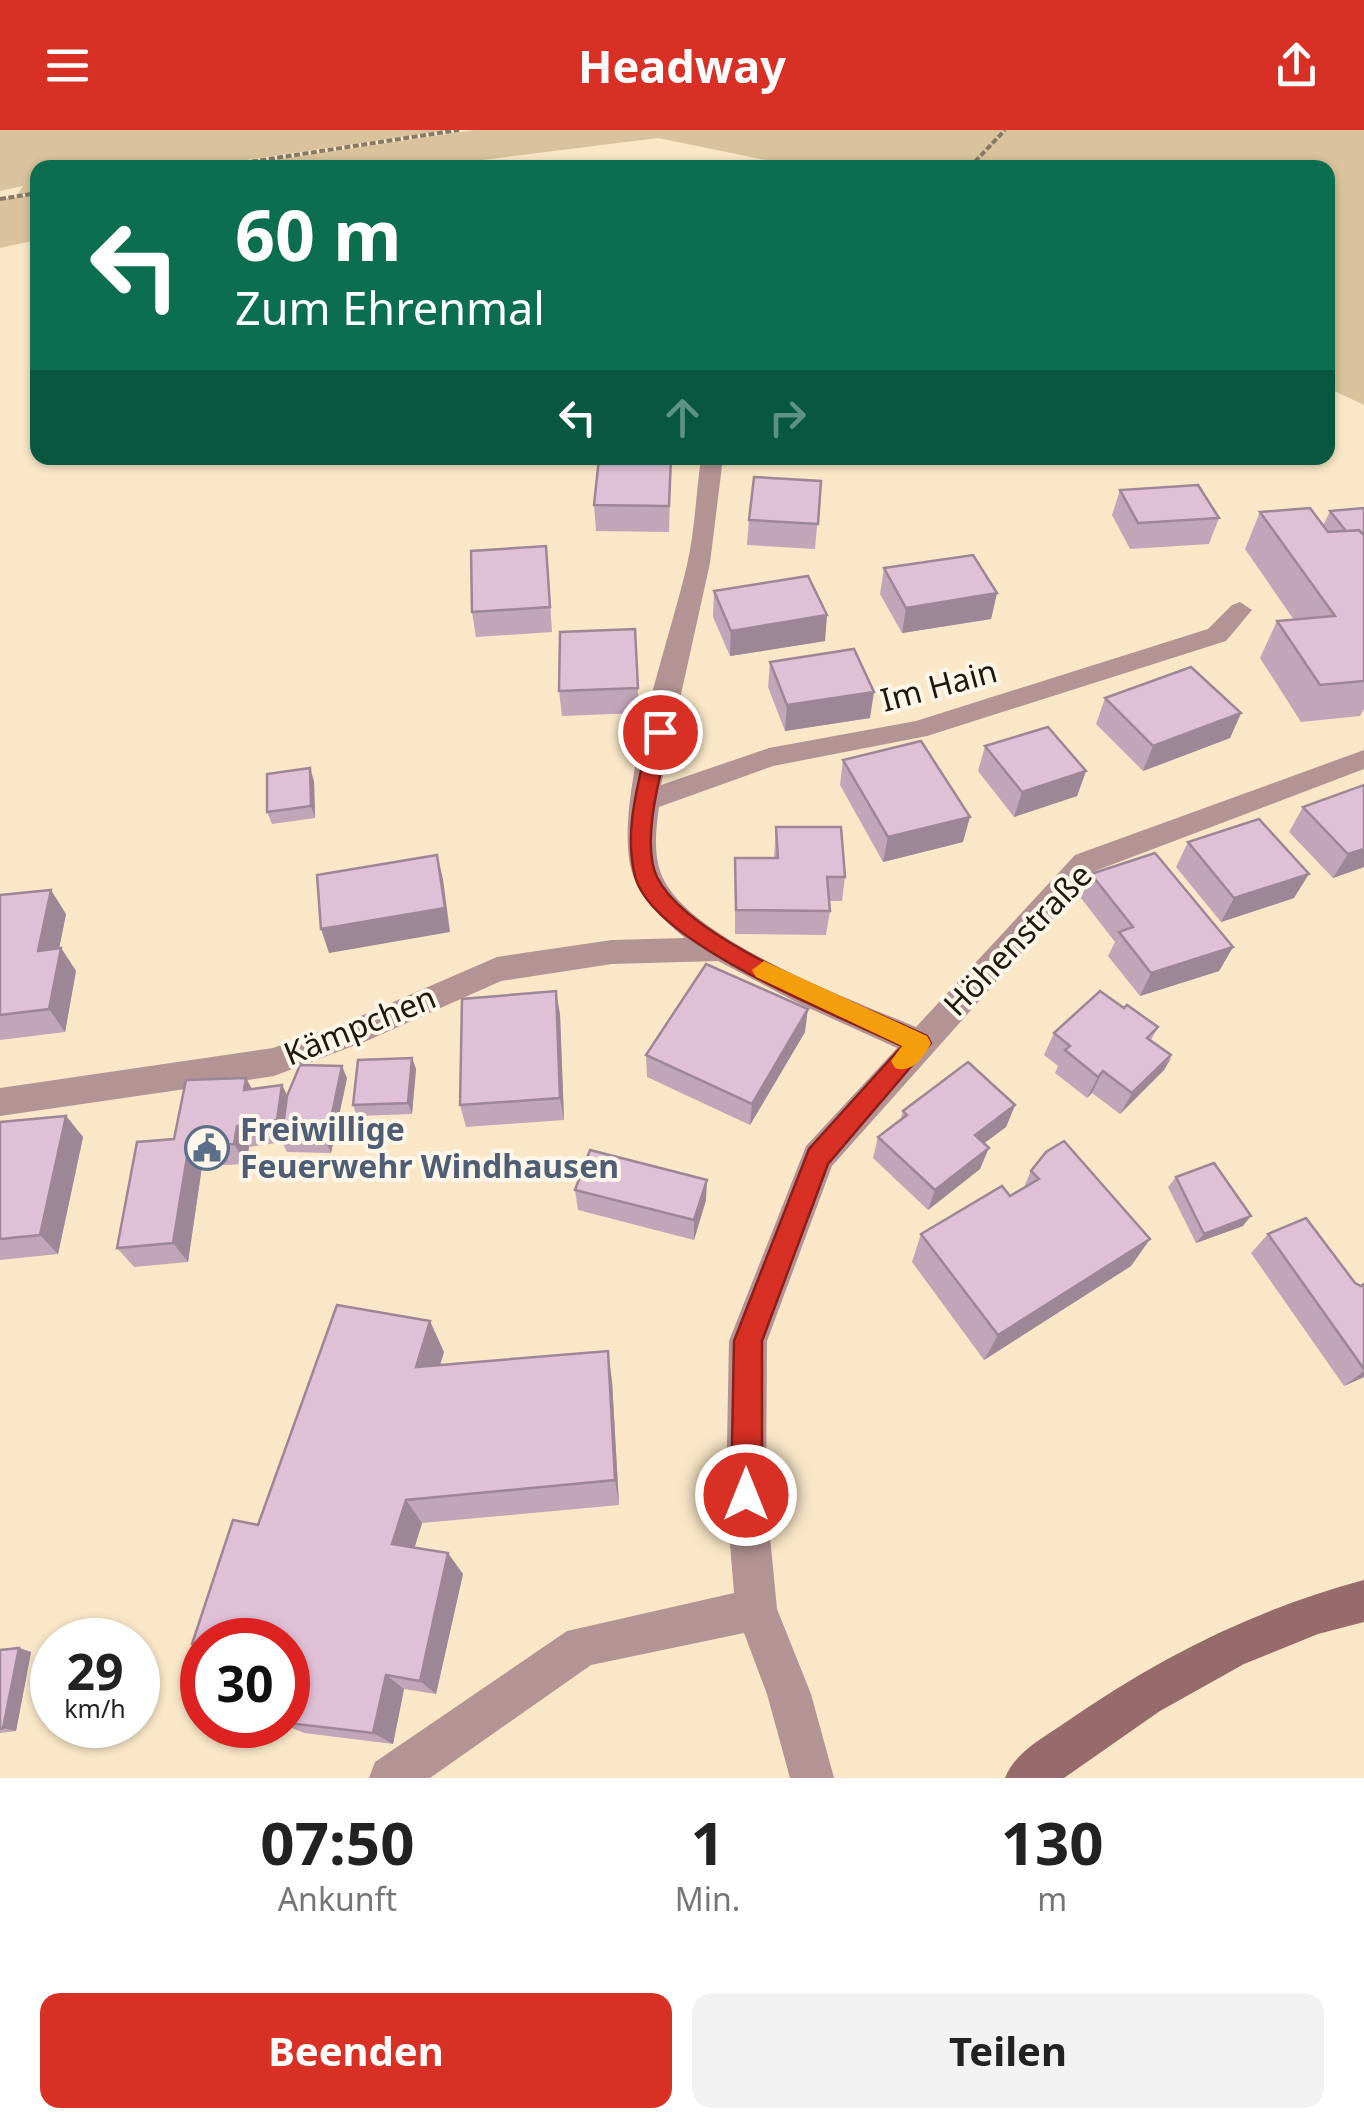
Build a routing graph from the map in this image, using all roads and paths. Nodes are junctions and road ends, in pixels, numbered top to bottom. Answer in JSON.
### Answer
{"nodes":[{"id":1,"x":459,"y":130,"type":"edge"},
{"id":2,"x":1005,"y":130,"type":"edge"},
{"id":3,"x":262,"y":160,"type":"edge"},
{"id":4,"x":977,"y":160,"type":"edge"},
{"id":5,"x":30,"y":194,"type":"edge"},
{"id":6,"x":1,"y":199,"type":"edge"},
{"id":7,"x":711,"y":465,"type":"edge"},
{"id":8,"x":1240,"y":610,"type":"dead end"},
{"id":9,"x":1364,"y":759,"type":"edge"},
{"id":10,"x":644,"y":802,"type":"junction"},
{"id":11,"x":718,"y":948,"type":"junction"},
{"id":12,"x":919,"y":1043,"type":"junction"},
{"id":13,"x":0,"y":1102,"type":"edge"},
{"id":14,"x":1364,"y":1601,"type":"edge"},
{"id":15,"x":756,"y":1608,"type":"junction"},
{"id":16,"x":391,"y":1778,"type":"edge"},
{"id":17,"x":812,"y":1778,"type":"edge"},
{"id":18,"x":1027,"y":1778,"type":"edge"}],
"edges":[{"from":1,"to":3,"type":"path"},
{"from":2,"to":4,"type":"path"},
{"from":5,"to":6,"type":"path"},
{"from":7,"to":10,"type":"street"},
{"from":8,"to":10,"type":"street","name":"Im Hain"},
{"from":9,"to":12,"type":"street","name":"Höhenstraße"},
{"from":10,"to":11,"type":"street"},
{"from":11,"to":12,"type":"street"},
{"from":11,"to":13,"type":"street","name":"Kämpchen"},
{"from":12,"to":15,"type":"street","name":"Höhenstraße"},
{"from":14,"to":18,"type":"main road"},
{"from":15,"to":16,"type":"street"},
{"from":15,"to":17,"type":"street","name":"Höhenstraße"}]}
